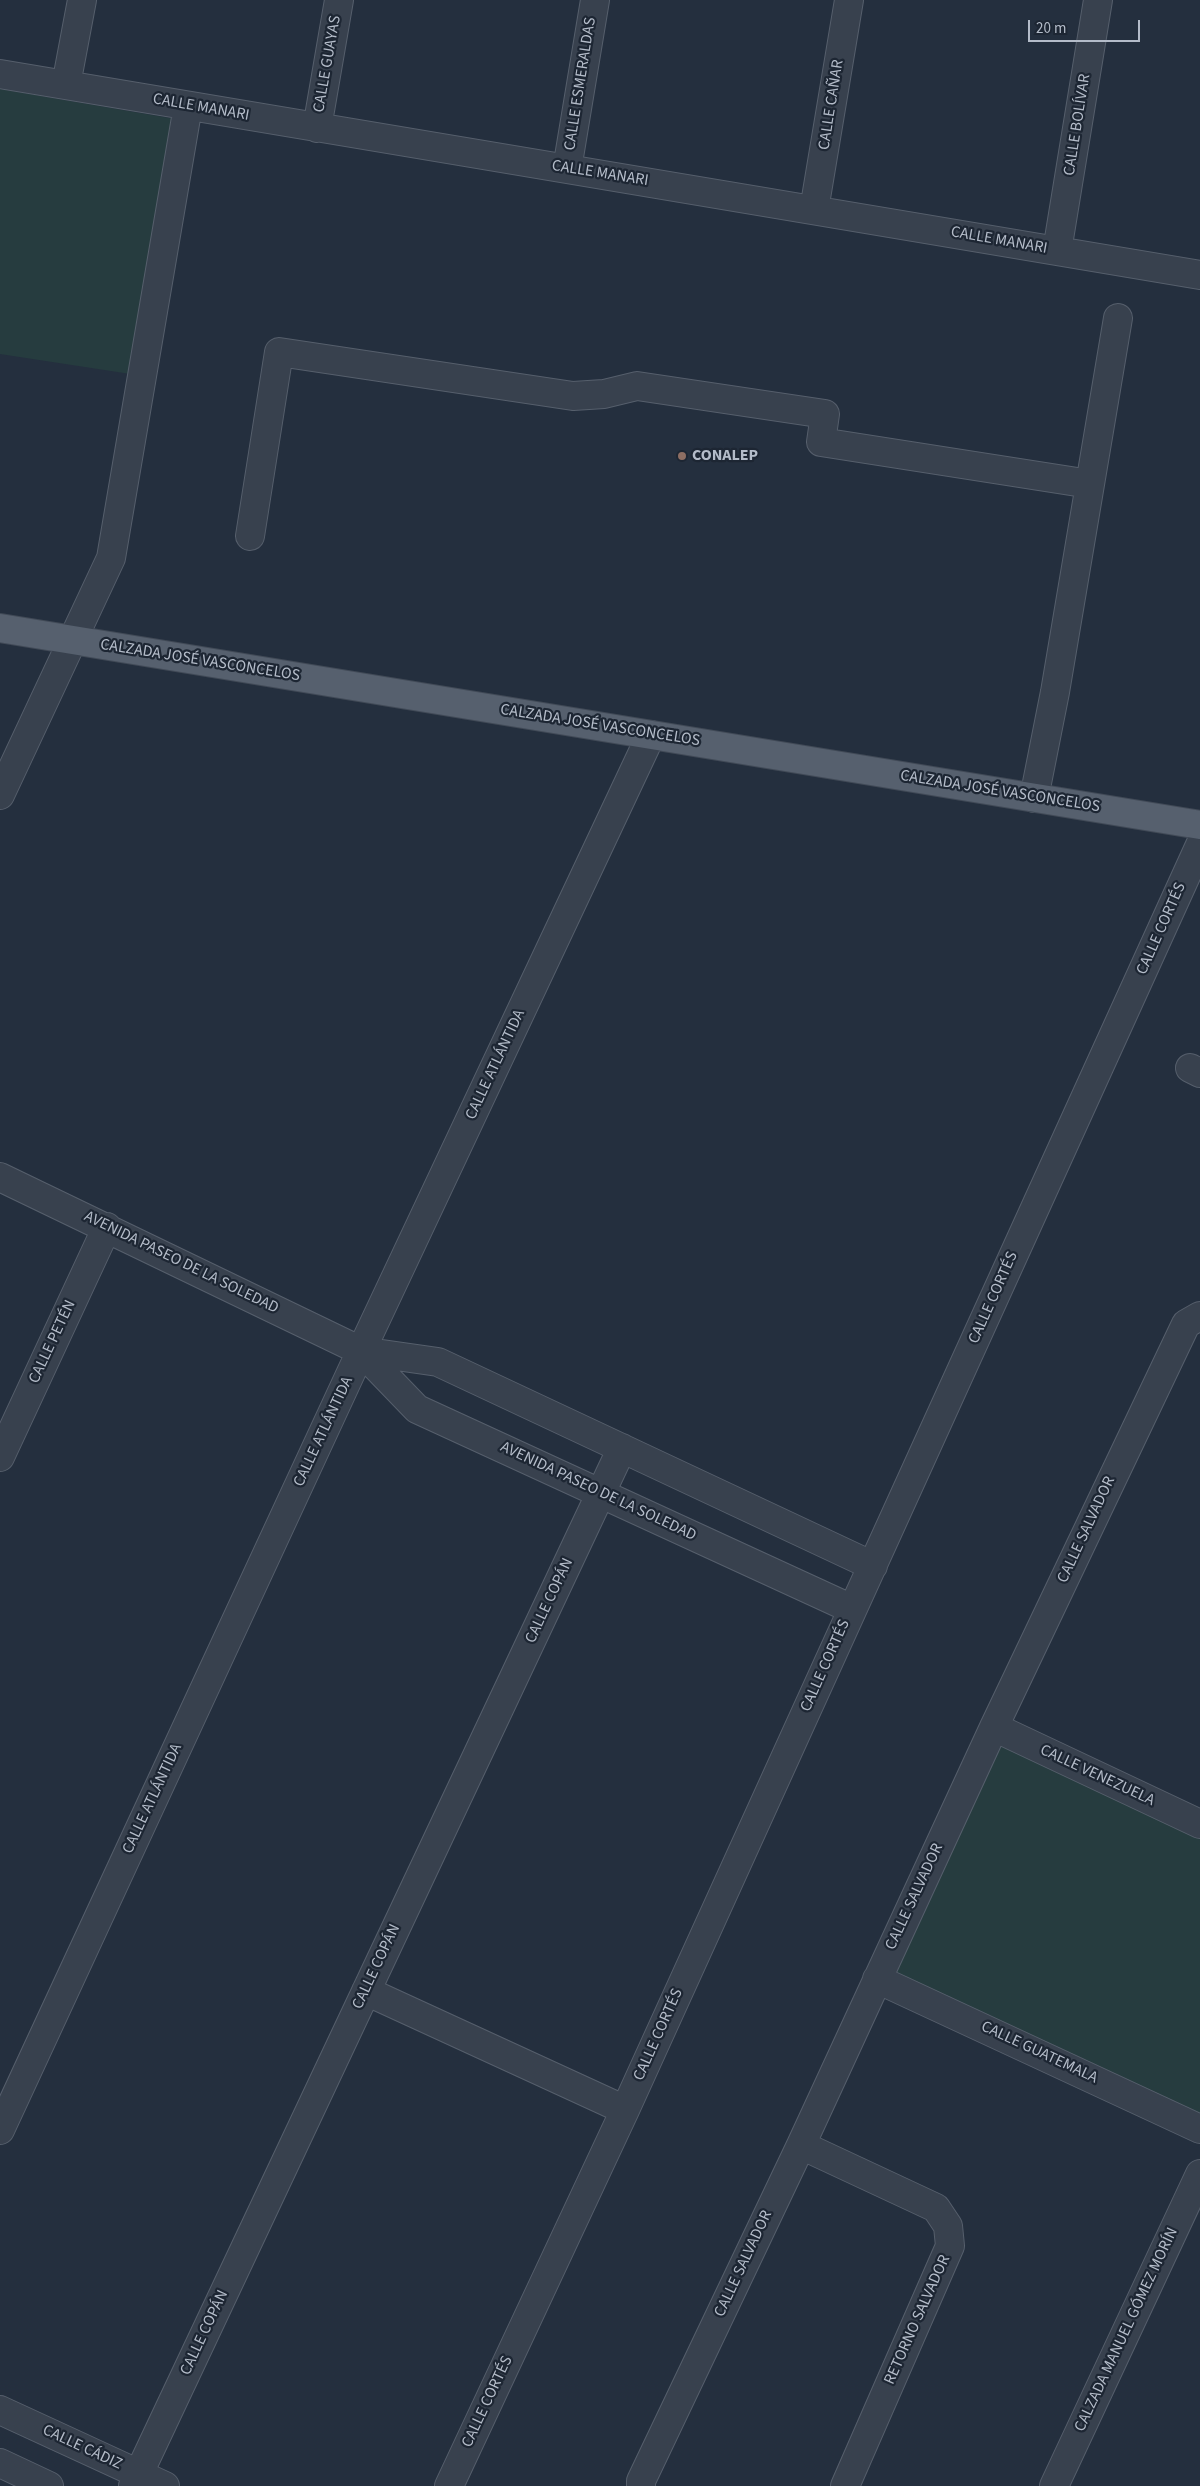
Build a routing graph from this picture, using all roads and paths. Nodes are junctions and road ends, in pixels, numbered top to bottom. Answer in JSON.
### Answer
{"nodes":[{"id":1,"x":82,"y":0,"type":"edge"},
{"id":2,"x":339,"y":0,"type":"edge"},
{"id":3,"x":595,"y":0,"type":"edge"},
{"id":4,"x":849,"y":0,"type":"edge"},
{"id":5,"x":1098,"y":0,"type":"edge"},
{"id":6,"x":0,"y":74,"type":"edge"},
{"id":7,"x":66,"y":85,"type":"junction"},
{"id":8,"x":188,"y":106,"type":"junction"},
{"id":9,"x":318,"y":128,"type":"junction"},
{"id":10,"x":567,"y":169,"type":"junction"},
{"id":11,"x":814,"y":210,"type":"junction"},
{"id":12,"x":1057,"y":251,"type":"junction"},
{"id":13,"x":1200,"y":275,"type":"edge"},
{"id":14,"x":1118,"y":318,"type":"dead end"},
{"id":15,"x":1090,"y":484,"type":"junction"},
{"id":16,"x":250,"y":536,"type":"dead end"},
{"id":17,"x":0,"y":628,"type":"edge"},
{"id":18,"x":73,"y":640,"type":"junction"},
{"id":19,"x":651,"y":735,"type":"junction"},
{"id":20,"x":0,"y":795,"type":"edge"},
{"id":21,"x":1034,"y":798,"type":"junction"},
{"id":22,"x":1200,"y":825,"type":"edge"},
{"id":23,"x":1200,"y":845,"type":"edge"},
{"id":24,"x":0,"y":1177,"type":"edge"},
{"id":25,"x":107,"y":1227,"type":"junction"},
{"id":26,"x":1200,"y":1316,"type":"edge"},
{"id":27,"x":361,"y":1351,"type":"junction"},
{"id":28,"x":622,"y":1448,"type":"junction"},
{"id":29,"x":0,"y":1457,"type":"edge"},
{"id":30,"x":601,"y":1494,"type":"junction"},
{"id":31,"x":873,"y":1566,"type":"junction"},
{"id":32,"x":852,"y":1609,"type":"junction"},
{"id":33,"x":994,"y":1727,"type":"junction"},
{"id":34,"x":1200,"y":1824,"type":"edge"},
{"id":35,"x":877,"y":1979,"type":"junction"},
{"id":36,"x":366,"y":1991,"type":"junction"},
{"id":37,"x":625,"y":2110,"type":"junction"},
{"id":38,"x":1200,"y":2129,"type":"edge"},
{"id":39,"x":0,"y":2130,"type":"edge"},
{"id":40,"x":801,"y":2146,"type":"junction"},
{"id":41,"x":1200,"y":2174,"type":"edge"},
{"id":42,"x":0,"y":2410,"type":"edge"},
{"id":43,"x":0,"y":2463,"type":"edge"},
{"id":44,"x":136,"y":2480,"type":"edge"},
{"id":45,"x":50,"y":2486,"type":"edge"},
{"id":46,"x":165,"y":2486,"type":"edge"},
{"id":47,"x":449,"y":2486,"type":"edge"},
{"id":48,"x":641,"y":2486,"type":"edge"},
{"id":49,"x":845,"y":2486,"type":"edge"},
{"id":50,"x":1054,"y":2486,"type":"edge"}],
"edges":[{"from":1,"to":7,"type":"street"},
{"from":2,"to":9,"type":"street","name":"CALLE GUAYAS"},
{"from":3,"to":10,"type":"street","name":"CALLE ESMERALDAS"},
{"from":4,"to":11,"type":"street","name":"CALLE CAÑAR"},
{"from":5,"to":12,"type":"street","name":"CALLE BOLÍVAR"},
{"from":6,"to":7,"type":"street","name":"CALLE MANARI"},
{"from":7,"to":8,"type":"street","name":"CALLE MANARI"},
{"from":8,"to":9,"type":"street","name":"CALLE MANARI"},
{"from":8,"to":18,"type":"street"},
{"from":9,"to":10,"type":"street","name":"CALLE MANARI"},
{"from":10,"to":11,"type":"street","name":"CALLE MANARI"},
{"from":11,"to":12,"type":"street","name":"CALLE MANARI"},
{"from":12,"to":13,"type":"street","name":"CALLE MANARI"},
{"from":14,"to":15,"type":"street"},
{"from":15,"to":16,"type":"street"},
{"from":15,"to":21,"type":"street"},
{"from":17,"to":18,"type":"main road","name":"CALZADA JOSÉ VASCONCELOS"},
{"from":18,"to":19,"type":"main road","name":"CALZADA JOSÉ VASCONCELOS"},
{"from":18,"to":20,"type":"street"},
{"from":19,"to":21,"type":"main road","name":"CALZADA JOSÉ VASCONCELOS"},
{"from":19,"to":27,"type":"street","name":"CALLE ATLÁNTIDA"},
{"from":21,"to":22,"type":"main road","name":"CALZADA JOSÉ VASCONCELOS"},
{"from":23,"to":31,"type":"street","name":"CALLE CORTÉS"},
{"from":24,"to":25,"type":"street","name":"AVENIDA PASEO DE LA SOLEDAD"},
{"from":25,"to":27,"type":"street","name":"AVENIDA PASEO DE LA SOLEDAD"},
{"from":25,"to":29,"type":"street","name":"CALLE PETÉN"},
{"from":26,"to":33,"type":"street","name":"CALLE SALVADOR"},
{"from":27,"to":28,"type":"street","name":"AVENIDA PASEO DE LA SOLEDAD"},
{"from":27,"to":30,"type":"street","name":"AVENIDA PASEO DE LA SOLEDAD"},
{"from":27,"to":39,"type":"street","name":"CALLE ATLÁNTIDA"},
{"from":28,"to":30,"type":"street","name":"CALLE COPÁN"},
{"from":28,"to":31,"type":"street","name":"AVENIDA PASEO DE LA SOLEDAD"},
{"from":30,"to":32,"type":"street","name":"AVENIDA PASEO DE LA SOLEDAD"},
{"from":30,"to":36,"type":"street","name":"CALLE COPÁN"},
{"from":31,"to":32,"type":"street","name":"CALLE CORTÉS"},
{"from":32,"to":37,"type":"street","name":"CALLE CORTÉS"},
{"from":33,"to":34,"type":"street","name":"CALLE VENEZUELA"},
{"from":33,"to":35,"type":"street","name":"CALLE SALVADOR"},
{"from":35,"to":38,"type":"street","name":"CALLE GUATEMALA"},
{"from":35,"to":40,"type":"street","name":"CALLE SALVADOR"},
{"from":36,"to":37,"type":"street"},
{"from":36,"to":44,"type":"street","name":"CALLE COPÁN"},
{"from":37,"to":47,"type":"street","name":"CALLE CORTÉS"},
{"from":40,"to":48,"type":"street","name":"CALLE SALVADOR"},
{"from":40,"to":49,"type":"street","name":"RETORNO SALVADOR"},
{"from":41,"to":50,"type":"street","name":"CALZADA MANUEL GÓMEZ MORÍN"},
{"from":42,"to":44,"type":"street","name":"CALLE CÁDIZ"},
{"from":43,"to":45,"type":"street"},
{"from":44,"to":46,"type":"street","name":"CALLE CÁDIZ"}]}
